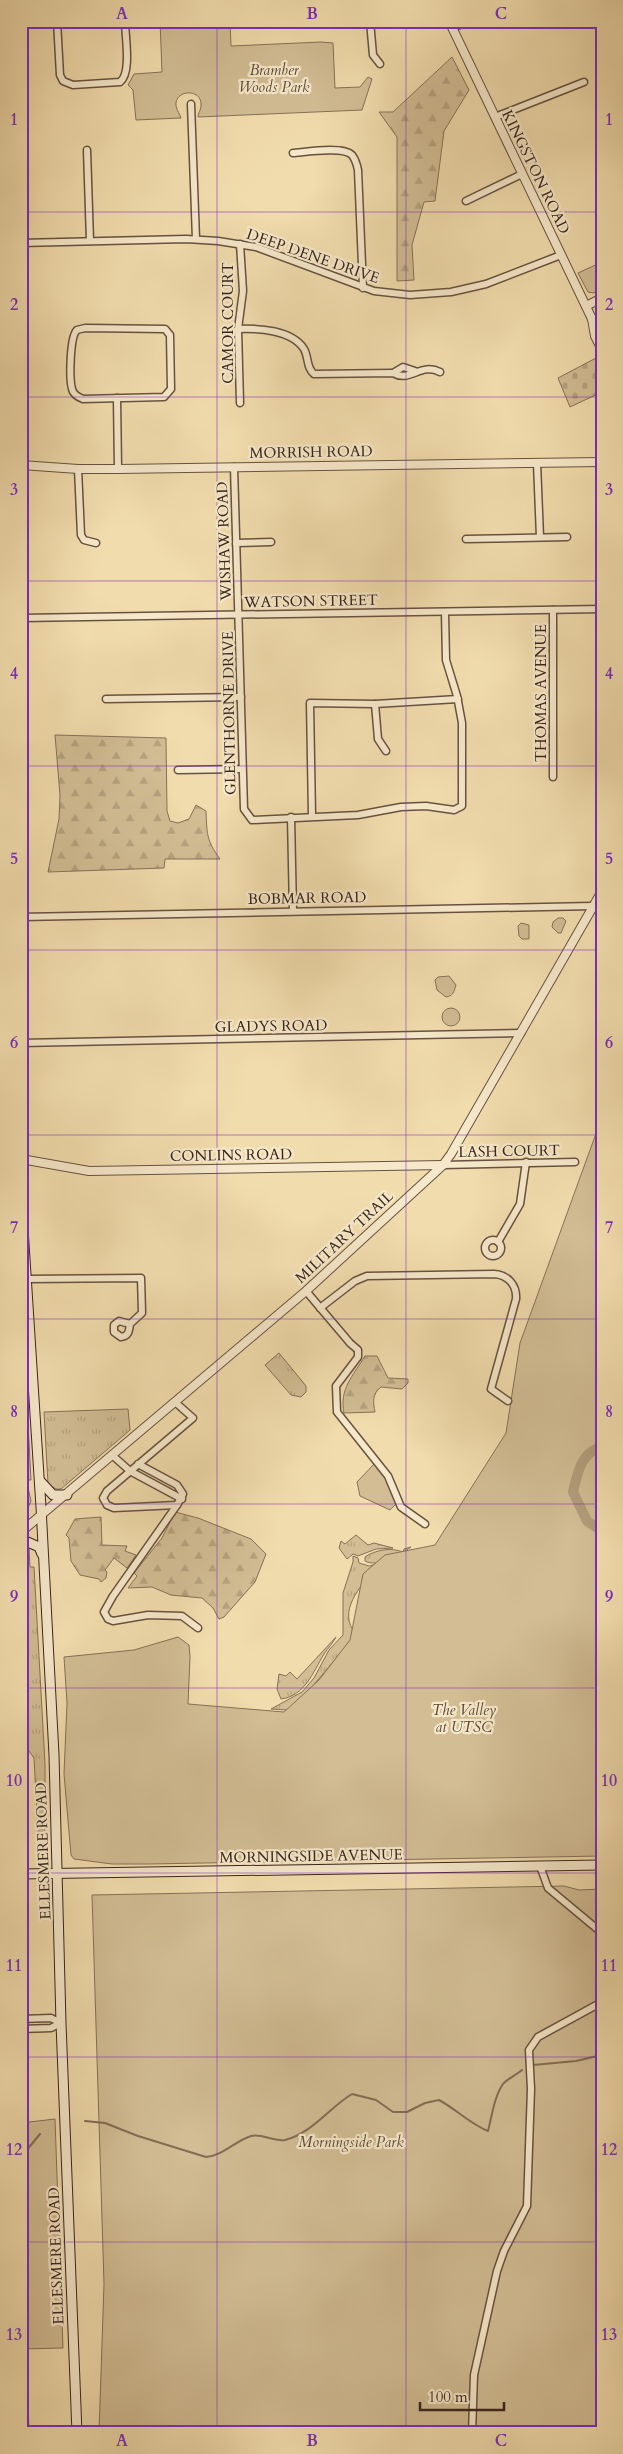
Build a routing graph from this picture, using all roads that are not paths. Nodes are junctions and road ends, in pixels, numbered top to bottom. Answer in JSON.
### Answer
{"nodes":[{"id":1,"x":58,"y":21,"type":"edge"},
{"id":2,"x":125,"y":21,"type":"edge"},
{"id":3,"x":370,"y":21,"type":"edge"},
{"id":4,"x":468,"y":21,"type":"edge"},
{"id":5,"x":451,"y":25,"type":"edge"},
{"id":6,"x":380,"y":64,"type":"dead end"},
{"id":7,"x":584,"y":82,"type":"dead end"},
{"id":8,"x":190,"y":104,"type":"dead end"},
{"id":9,"x":495,"y":117,"type":"junction"},
{"id":10,"x":87,"y":150,"type":"dead end"},
{"id":11,"x":293,"y":153,"type":"dead end"},
{"id":12,"x":522,"y":174,"type":"junction"},
{"id":13,"x":466,"y":201,"type":"dead end"},
{"id":14,"x":196,"y":239,"type":"junction"},
{"id":15,"x":90,"y":241,"type":"junction"},
{"id":16,"x":21,"y":243,"type":"edge"},
{"id":17,"x":240,"y":244,"type":"junction"},
{"id":18,"x":561,"y":255,"type":"junction"},
{"id":19,"x":363,"y":288,"type":"junction"},
{"id":20,"x":602,"y":298,"type":"edge"},
{"id":21,"x":586,"y":306,"type":"junction"},
{"id":22,"x":592,"y":320,"type":"junction"},
{"id":23,"x":238,"y":329,"type":"junction"},
{"id":24,"x":602,"y":332,"type":"edge"},
{"id":25,"x":602,"y":350,"type":"edge"},
{"id":26,"x":440,"y":372,"type":"dead end"},
{"id":27,"x":117,"y":398,"type":"junction"},
{"id":28,"x":240,"y":403,"type":"dead end"},
{"id":29,"x":602,"y":462,"type":"edge"},
{"id":30,"x":537,"y":463,"type":"junction"},
{"id":31,"x":21,"y":465,"type":"edge"},
{"id":32,"x":234,"y":467,"type":"junction"},
{"id":33,"x":78,"y":469,"type":"junction"},
{"id":34,"x":118,"y":469,"type":"junction"},
{"id":35,"x":540,"y":537,"type":"junction"},
{"id":36,"x":567,"y":537,"type":"dead end"},
{"id":37,"x":466,"y":539,"type":"dead end"},
{"id":38,"x":271,"y":542,"type":"dead end"},
{"id":39,"x":96,"y":543,"type":"dead end"},
{"id":40,"x":236,"y":543,"type":"junction"},
{"id":41,"x":602,"y":609,"type":"edge"},
{"id":42,"x":553,"y":610,"type":"junction"},
{"id":43,"x":445,"y":612,"type":"junction"},
{"id":44,"x":239,"y":614,"type":"junction"},
{"id":45,"x":21,"y":618,"type":"edge"},
{"id":46,"x":241,"y":697,"type":"junction"},
{"id":47,"x":106,"y":699,"type":"dead end"},
{"id":48,"x":458,"y":699,"type":"junction"},
{"id":49,"x":375,"y":704,"type":"junction"},
{"id":50,"x":386,"y":751,"type":"dead end"},
{"id":51,"x":242,"y":769,"type":"junction"},
{"id":52,"x":178,"y":770,"type":"dead end"},
{"id":53,"x":553,"y":776,"type":"dead end"},
{"id":54,"x":312,"y":816,"type":"junction"},
{"id":55,"x":291,"y":817,"type":"junction"},
{"id":56,"x":602,"y":891,"type":"edge"},
{"id":57,"x":593,"y":906,"type":"junction"},
{"id":58,"x":293,"y":911,"type":"junction"},
{"id":59,"x":21,"y":917,"type":"edge"},
{"id":60,"x":521,"y":1034,"type":"junction"},
{"id":61,"x":21,"y":1043,"type":"edge"},
{"id":62,"x":21,"y":1119,"type":"edge"},
{"id":63,"x":22,"y":1160,"type":"edge"},
{"id":64,"x":526,"y":1162,"type":"junction"},
{"id":65,"x":575,"y":1162,"type":"dead end"},
{"id":66,"x":442,"y":1165,"type":"junction"},
{"id":67,"x":21,"y":1197,"type":"edge"},
{"id":68,"x":23,"y":1208,"type":"junction"},
{"id":69,"x":498,"y":1242,"type":"dead end"},
{"id":70,"x":27,"y":1279,"type":"junction"},
{"id":71,"x":306,"y":1291,"type":"junction"},
{"id":72,"x":320,"y":1308,"type":"junction"},
{"id":73,"x":130,"y":1324,"type":"dead end"},
{"id":74,"x":508,"y":1401,"type":"dead end"},
{"id":75,"x":175,"y":1402,"type":"junction"},
{"id":76,"x":112,"y":1455,"type":"junction"},
{"id":77,"x":138,"y":1464,"type":"junction"},
{"id":78,"x":130,"y":1472,"type":"junction"},
{"id":79,"x":39,"y":1479,"type":"junction"},
{"id":80,"x":67,"y":1495,"type":"junction"},
{"id":81,"x":180,"y":1502,"type":"junction"},
{"id":82,"x":42,"y":1516,"type":"junction"},
{"id":83,"x":425,"y":1524,"type":"dead end"},
{"id":84,"x":21,"y":1532,"type":"edge"},
{"id":85,"x":21,"y":1539,"type":"edge"},
{"id":86,"x":44,"y":1556,"type":"junction"},
{"id":87,"x":198,"y":1628,"type":"dead end"},
{"id":88,"x":540,"y":1866,"type":"junction"},
{"id":89,"x":602,"y":1866,"type":"edge"},
{"id":90,"x":21,"y":1874,"type":"edge"},
{"id":91,"x":57,"y":1875,"type":"junction"},
{"id":92,"x":602,"y":1933,"type":"edge"},
{"id":93,"x":602,"y":2002,"type":"edge"},
{"id":94,"x":21,"y":2019,"type":"edge"},
{"id":95,"x":61,"y":2023,"type":"junction"},
{"id":96,"x":21,"y":2029,"type":"edge"},
{"id":97,"x":77,"y":2433,"type":"edge"},
{"id":98,"x":472,"y":2433,"type":"edge"}],
"edges":[{"from":1,"to":2,"type":"street"},
{"from":3,"to":6,"type":"street"},
{"from":4,"to":5,"type":"street"},
{"from":5,"to":9,"type":"street","name":"KINGSTON ROAD"},
{"from":7,"to":9,"type":"street"},
{"from":8,"to":14,"type":"street"},
{"from":9,"to":12,"type":"street","name":"KINGSTON ROAD"},
{"from":10,"to":15,"type":"street"},
{"from":11,"to":19,"type":"street"},
{"from":12,"to":13,"type":"street"},
{"from":12,"to":18,"type":"street","name":"KINGSTON ROAD"},
{"from":14,"to":15,"type":"street","name":"DEEP DENE DRIVE"},
{"from":14,"to":17,"type":"street","name":"DEEP DENE DRIVE"},
{"from":15,"to":16,"type":"street","name":"DEEP DENE DRIVE"},
{"from":17,"to":19,"type":"street","name":"DEEP DENE DRIVE"},
{"from":17,"to":23,"type":"street","name":"CAMOR COURT"},
{"from":18,"to":19,"type":"street","name":"DEEP DENE DRIVE"},
{"from":18,"to":21,"type":"street","name":"KINGSTON ROAD"},
{"from":20,"to":21,"type":"street"},
{"from":21,"to":22,"type":"street","name":"KINGSTON ROAD"},
{"from":22,"to":24,"type":"street","name":"KINGSTON ROAD"},
{"from":22,"to":25,"type":"street"},
{"from":23,"to":26,"type":"street"},
{"from":23,"to":28,"type":"street","name":"CAMOR COURT"},
{"from":27,"to":27,"type":"street"},
{"from":27,"to":34,"type":"street"},
{"from":29,"to":30,"type":"street","name":"MORRISH ROAD"},
{"from":30,"to":32,"type":"street","name":"MORRISH ROAD"},
{"from":30,"to":35,"type":"street"},
{"from":31,"to":33,"type":"street","name":"MORRISH ROAD"},
{"from":32,"to":34,"type":"street","name":"MORRISH ROAD"},
{"from":32,"to":40,"type":"street","name":"WISHAW ROAD"},
{"from":33,"to":34,"type":"street","name":"MORRISH ROAD"},
{"from":33,"to":39,"type":"street"},
{"from":35,"to":36,"type":"street"},
{"from":35,"to":37,"type":"street"},
{"from":38,"to":40,"type":"street"},
{"from":40,"to":44,"type":"street","name":"WISHAW ROAD"},
{"from":41,"to":42,"type":"street","name":"WATSON STREET"},
{"from":42,"to":43,"type":"street","name":"WATSON STREET"},
{"from":42,"to":53,"type":"street","name":"THOMAS AVENUE"},
{"from":43,"to":44,"type":"street","name":"WATSON STREET"},
{"from":43,"to":48,"type":"street","name":"GLENTHORNE DRIVE"},
{"from":44,"to":45,"type":"street","name":"WATSON STREET"},
{"from":44,"to":46,"type":"street","name":"GLENTHORNE DRIVE"},
{"from":46,"to":47,"type":"street"},
{"from":46,"to":51,"type":"street","name":"GLENTHORNE DRIVE"},
{"from":48,"to":49,"type":"street"},
{"from":48,"to":54,"type":"street","name":"GLENTHORNE DRIVE"},
{"from":49,"to":50,"type":"street"},
{"from":49,"to":54,"type":"street"},
{"from":51,"to":52,"type":"street"},
{"from":51,"to":55,"type":"street","name":"GLENTHORNE DRIVE"},
{"from":54,"to":55,"type":"street","name":"GLENTHORNE DRIVE"},
{"from":55,"to":58,"type":"street"},
{"from":56,"to":57,"type":"street","name":"MILITARY TRAIL"},
{"from":57,"to":58,"type":"street","name":"BOBMAR ROAD"},
{"from":57,"to":60,"type":"street","name":"MILITARY TRAIL"},
{"from":58,"to":59,"type":"street","name":"BOBMAR ROAD"},
{"from":60,"to":61,"type":"street","name":"GLADYS ROAD"},
{"from":60,"to":66,"type":"street","name":"MILITARY TRAIL"},
{"from":62,"to":63,"type":"main road","name":"ELLESMERE ROAD"},
{"from":63,"to":66,"type":"street","name":"CONLINS ROAD"},
{"from":63,"to":68,"type":"main road","name":"ELLESMERE ROAD"},
{"from":64,"to":65,"type":"street","name":"LASH COURT"},
{"from":64,"to":66,"type":"street","name":"LASH COURT"},
{"from":64,"to":69,"type":"street"},
{"from":66,"to":71,"type":"street","name":"MILITARY TRAIL"},
{"from":67,"to":68,"type":"main road","name":"ELLESMERE ROAD"},
{"from":68,"to":70,"type":"main road","name":"ELLESMERE ROAD"},
{"from":70,"to":73,"type":"street"},
{"from":70,"to":79,"type":"main road","name":"ELLESMERE ROAD"},
{"from":71,"to":72,"type":"street"},
{"from":71,"to":75,"type":"street","name":"MILITARY TRAIL"},
{"from":72,"to":74,"type":"street"},
{"from":72,"to":83,"type":"street"},
{"from":75,"to":76,"type":"street","name":"MILITARY TRAIL"},
{"from":75,"to":77,"type":"street"},
{"from":76,"to":78,"type":"street"},
{"from":76,"to":80,"type":"street","name":"MILITARY TRAIL"},
{"from":77,"to":78,"type":"street"},
{"from":77,"to":81,"type":"street"},
{"from":78,"to":81,"type":"street"},
{"from":78,"to":81,"type":"street"},
{"from":79,"to":80,"type":"main road"},
{"from":79,"to":82,"type":"main road","name":"ELLESMERE ROAD"},
{"from":80,"to":82,"type":"street","name":"MILITARY TRAIL"},
{"from":81,"to":87,"type":"street"},
{"from":82,"to":84,"type":"street","name":"MILITARY TRAIL"},
{"from":82,"to":86,"type":"main road","name":"ELLESMERE ROAD"},
{"from":85,"to":86,"type":"main road"},
{"from":86,"to":91,"type":"main road","name":"ELLESMERE ROAD"},
{"from":88,"to":89,"type":"main road","name":"MORNINGSIDE AVENUE"},
{"from":88,"to":91,"type":"main road","name":"MORNINGSIDE AVENUE"},
{"from":88,"to":92,"type":"street"},
{"from":90,"to":91,"type":"main road","name":"MORNINGSIDE AVENUE"},
{"from":91,"to":95,"type":"main road","name":"ELLESMERE ROAD"},
{"from":93,"to":98,"type":"street"},
{"from":94,"to":95,"type":"street"},
{"from":95,"to":96,"type":"street"},
{"from":95,"to":97,"type":"main road","name":"ELLESMERE ROAD"}]}
